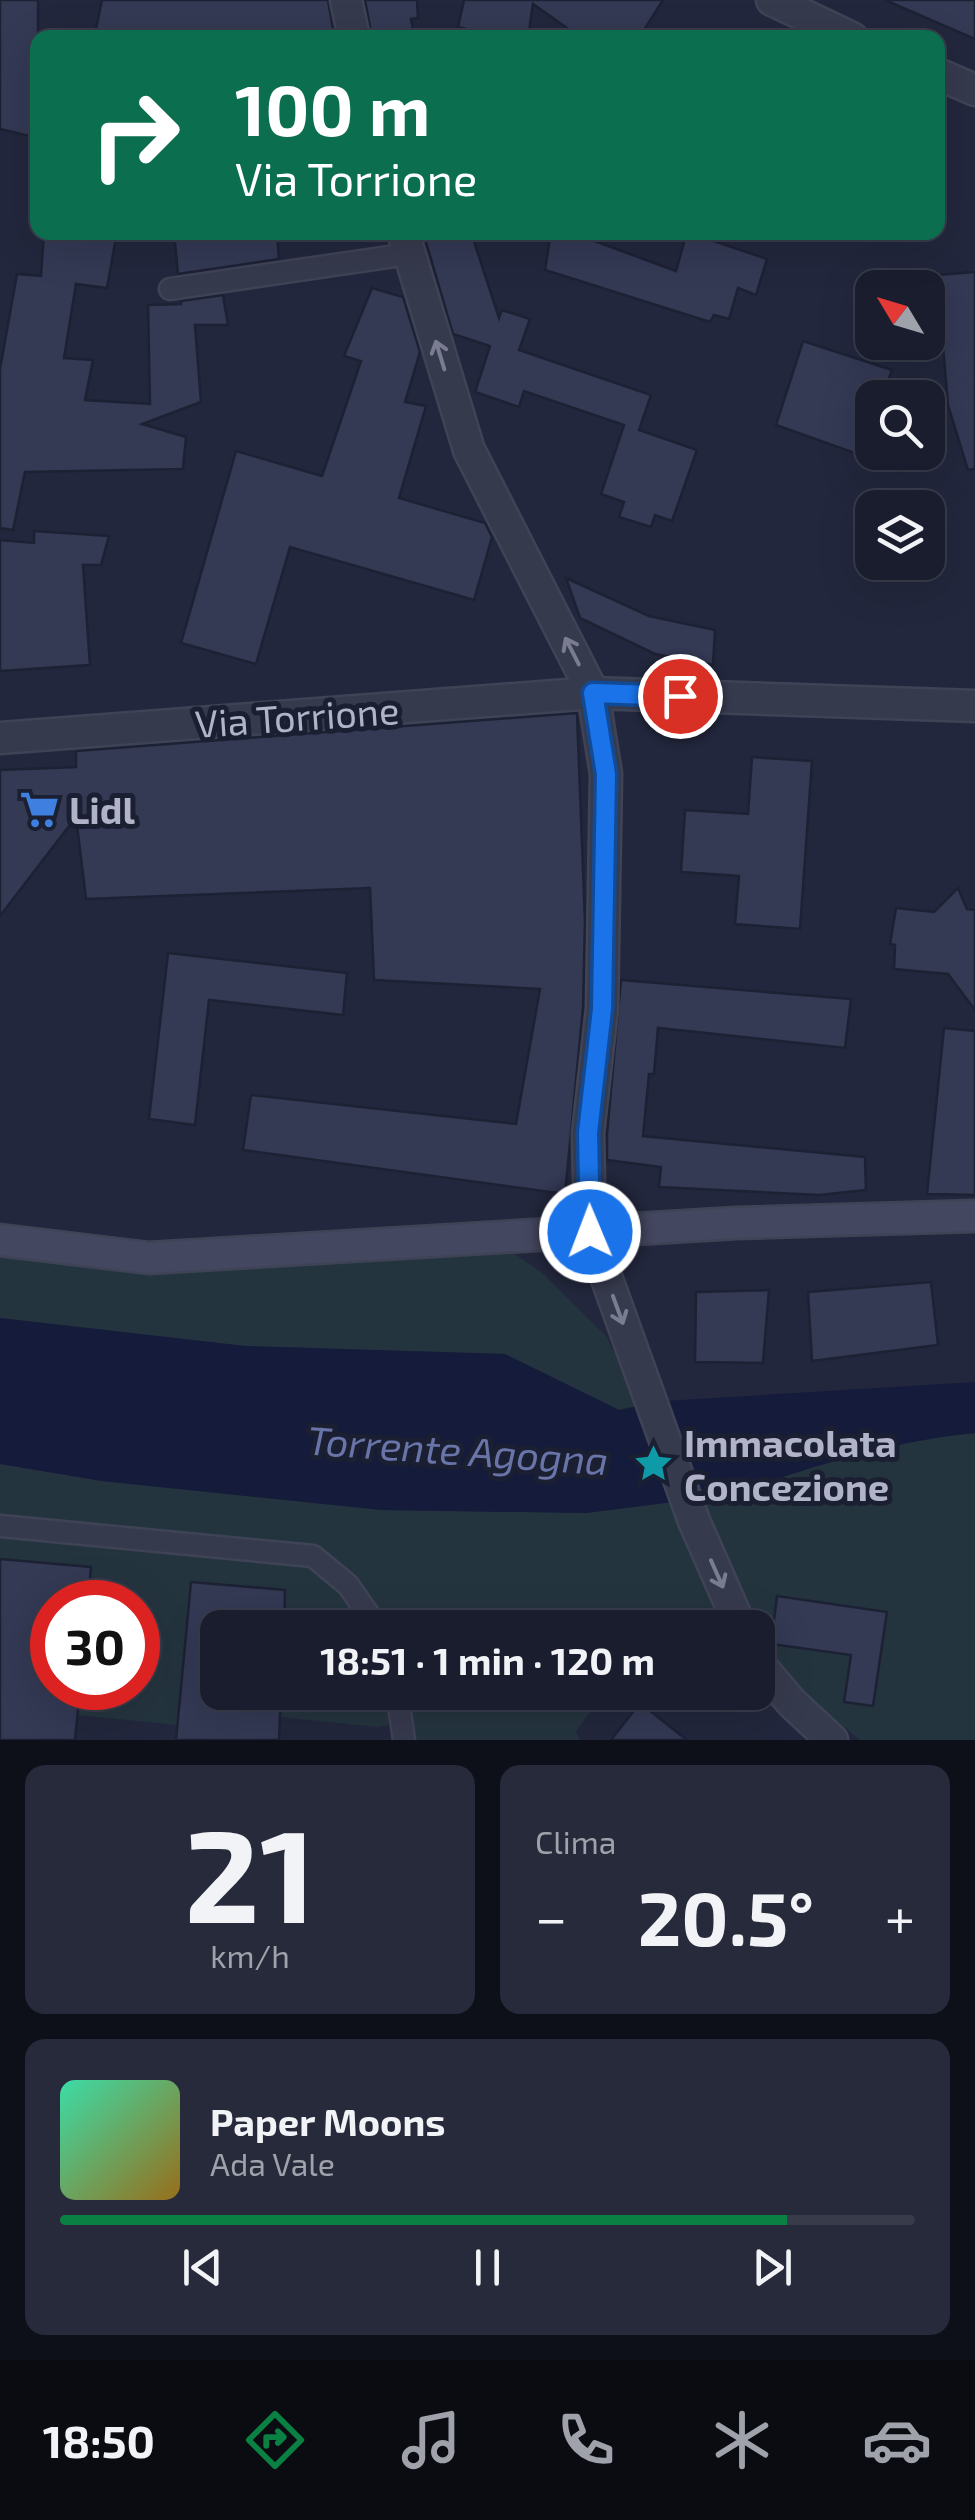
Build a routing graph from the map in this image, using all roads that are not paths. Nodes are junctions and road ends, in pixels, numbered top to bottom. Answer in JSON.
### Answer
{"nodes":[{"id":1,"x":346,"y":0,"type":"edge"},
{"id":2,"x":772,"y":0,"type":"edge"},
{"id":3,"x":352,"y":30,"type":"edge"},
{"id":4,"x":835,"y":30,"type":"edge"},
{"id":5,"x":945,"y":77,"type":"edge"},
{"id":6,"x":975,"y":90,"type":"edge"},
{"id":7,"x":406,"y":243,"type":"edge"},
{"id":8,"x":170,"y":289,"type":"dead end"},
{"id":9,"x":593,"y":693,"type":"junction"},
{"id":10,"x":975,"y":706,"type":"edge"},
{"id":11,"x":0,"y":738,"type":"edge"},
{"id":12,"x":975,"y":1216,"type":"edge"},
{"id":13,"x":590,"y":1232,"type":"junction"},
{"id":14,"x":0,"y":1240,"type":"edge"},
{"id":15,"x":0,"y":1526,"type":"edge"},
{"id":16,"x":365,"y":1610,"type":"edge"},
{"id":17,"x":733,"y":1610,"type":"edge"},
{"id":18,"x":775,"y":1682,"type":"edge"},
{"id":19,"x":400,"y":1710,"type":"edge"},
{"id":20,"x":404,"y":1740,"type":"edge"},
{"id":21,"x":832,"y":1740,"type":"edge"}],
"edges":[{"from":1,"to":3,"type":"street"},
{"from":2,"to":4,"type":"street"},
{"from":5,"to":6,"type":"street"},
{"from":7,"to":8,"type":"lane"},
{"from":9,"to":7,"type":"street","one_way":true},
{"from":9,"to":10,"type":"street","name":"Via Torrione"},
{"from":9,"to":11,"type":"street","name":"Via Torrione"},
{"from":9,"to":13,"type":"street"},
{"from":12,"to":13,"type":"main road"},
{"from":13,"to":14,"type":"main road"},
{"from":13,"to":17,"type":"street","one_way":true},
{"from":15,"to":16,"type":"lane"},
{"from":18,"to":21,"type":"street"},
{"from":19,"to":20,"type":"lane"}]}
